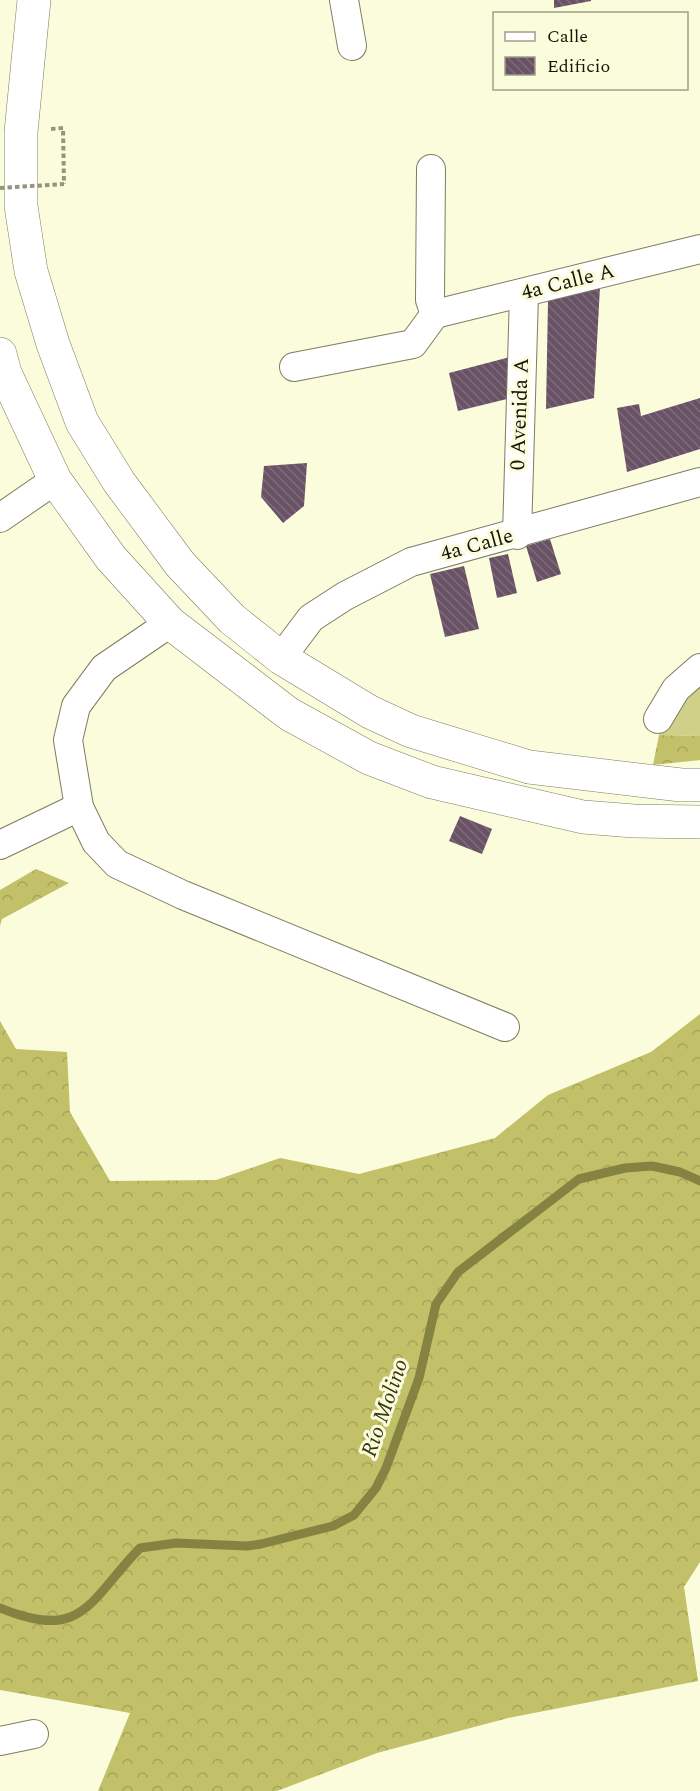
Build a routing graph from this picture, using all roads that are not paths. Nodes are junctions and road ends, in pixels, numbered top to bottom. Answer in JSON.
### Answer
{"nodes":[{"id":1,"x":34,"y":0,"type":"edge"},
{"id":2,"x":344,"y":0,"type":"edge"},
{"id":3,"x":352,"y":46,"type":"dead end"},
{"id":4,"x":431,"y":169,"type":"dead end"},
{"id":5,"x":700,"y":249,"type":"edge"},
{"id":6,"x":524,"y":294,"type":"junction"},
{"id":7,"x":435,"y":314,"type":"junction"},
{"id":8,"x":0,"y":354,"type":"edge"},
{"id":9,"x":294,"y":367,"type":"dead end"},
{"id":10,"x":55,"y":480,"type":"junction"},
{"id":11,"x":700,"y":482,"type":"edge"},
{"id":12,"x":0,"y":518,"type":"edge"},
{"id":13,"x":517,"y":535,"type":"junction"},
{"id":14,"x":170,"y":623,"type":"junction"},
{"id":15,"x":281,"y":658,"type":"junction"},
{"id":16,"x":700,"y":668,"type":"edge"},
{"id":17,"x":658,"y":719,"type":"dead end"},
{"id":18,"x":700,"y":785,"type":"edge"},
{"id":19,"x":79,"y":807,"type":"junction"},
{"id":20,"x":700,"y":822,"type":"edge"},
{"id":21,"x":0,"y":845,"type":"edge"},
{"id":22,"x":505,"y":1027,"type":"dead end"},
{"id":23,"x":34,"y":1734,"type":"dead end"},
{"id":24,"x":0,"y":1741,"type":"edge"}],
"edges":[{"from":1,"to":15,"type":"highway"},
{"from":2,"to":3,"type":"street"},
{"from":4,"to":7,"type":"street"},
{"from":5,"to":6,"type":"street","name":"4a Calle A"},
{"from":6,"to":7,"type":"street","name":"4a Calle A"},
{"from":6,"to":13,"type":"street","name":"0 Avenida A"},
{"from":7,"to":9,"type":"street"},
{"from":8,"to":10,"type":"highway"},
{"from":10,"to":12,"type":"street"},
{"from":10,"to":14,"type":"highway"},
{"from":11,"to":13,"type":"street","name":"4a Calle"},
{"from":13,"to":15,"type":"street","name":"4a Calle"},
{"from":14,"to":19,"type":"street"},
{"from":14,"to":20,"type":"highway"},
{"from":15,"to":18,"type":"highway"},
{"from":16,"to":17,"type":"street"},
{"from":19,"to":21,"type":"street"},
{"from":19,"to":22,"type":"street"},
{"from":23,"to":24,"type":"street"}]}
